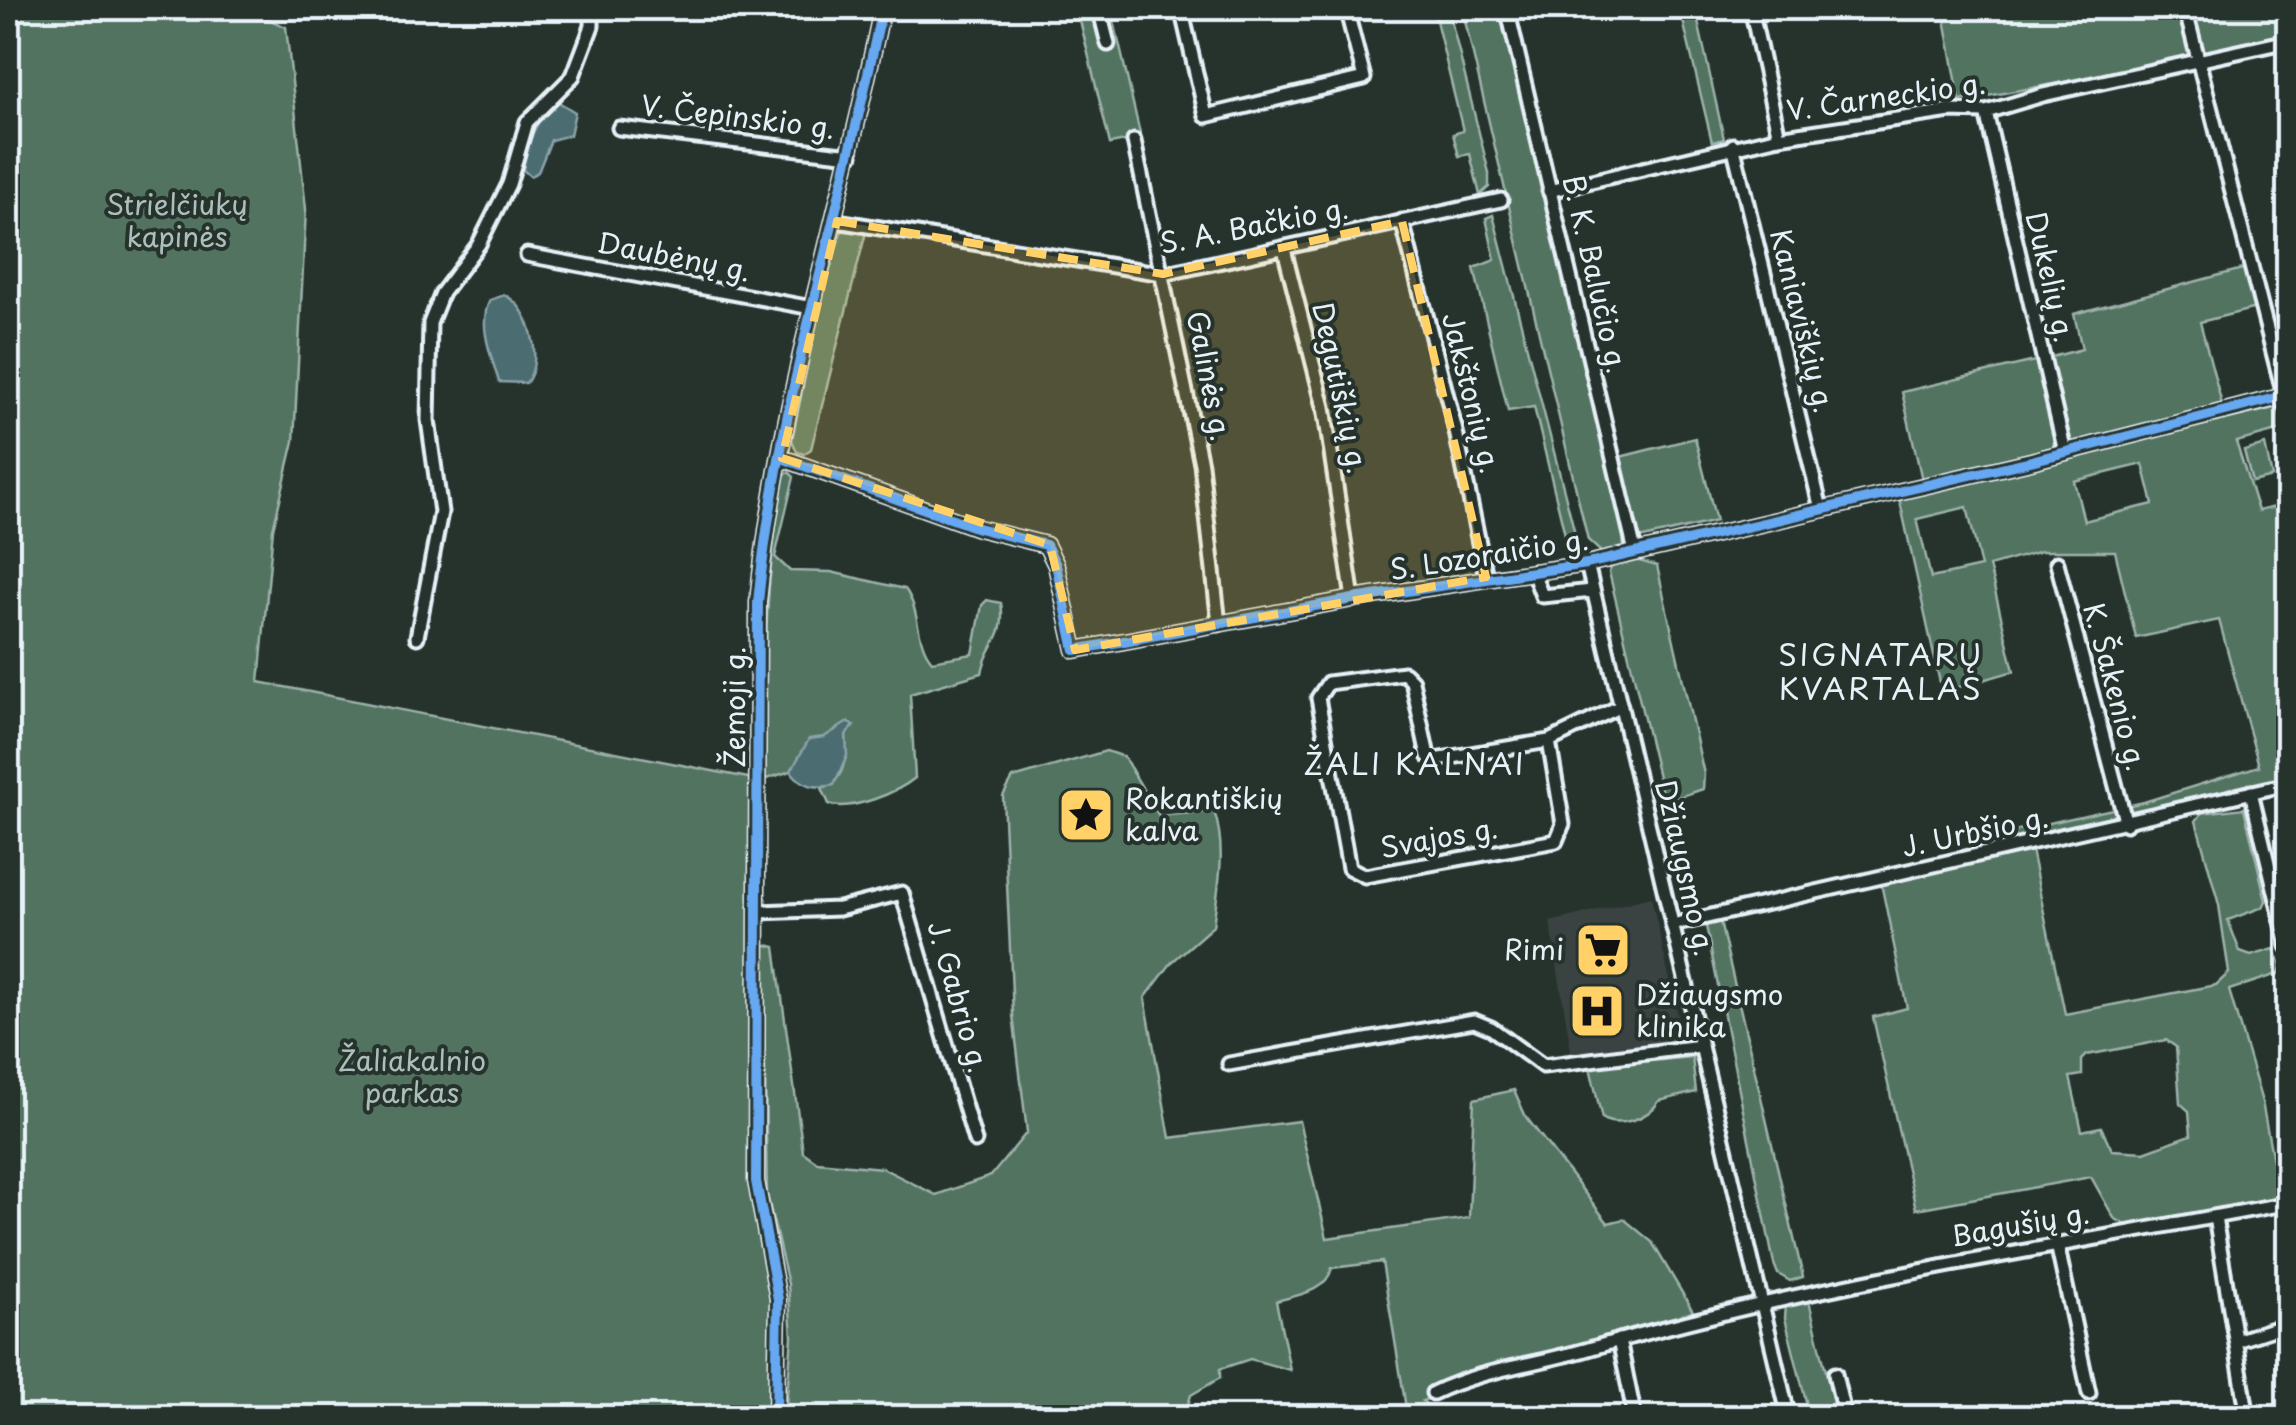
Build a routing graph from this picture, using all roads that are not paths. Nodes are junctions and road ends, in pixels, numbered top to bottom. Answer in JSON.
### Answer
{"nodes":[{"id":1,"x":592,"y":8,"type":"edge"},
{"id":2,"x":882,"y":8,"type":"edge"},
{"id":3,"x":1100,"y":8,"type":"edge"},
{"id":4,"x":1181,"y":8,"type":"edge"},
{"id":5,"x":1346,"y":8,"type":"edge"},
{"id":6,"x":1508,"y":8,"type":"edge"},
{"id":7,"x":1750,"y":8,"type":"edge"},
{"id":8,"x":2185,"y":8,"type":"edge"},
{"id":9,"x":2288,"y":41,"type":"edge"},
{"id":10,"x":1108,"y":44,"type":"dead end"},
{"id":11,"x":2198,"y":61,"type":"junction"},
{"id":12,"x":1986,"y":112,"type":"junction"},
{"id":13,"x":619,"y":128,"type":"dead end"},
{"id":14,"x":1778,"y":137,"type":"junction"},
{"id":15,"x":1134,"y":141,"type":"dead end"},
{"id":16,"x":1733,"y":146,"type":"junction"},
{"id":17,"x":851,"y":155,"type":"junction"},
{"id":18,"x":1550,"y":191,"type":"junction"},
{"id":19,"x":1502,"y":200,"type":"dead end"},
{"id":20,"x":837,"y":221,"type":"junction"},
{"id":21,"x":1402,"y":221,"type":"junction"},
{"id":22,"x":1284,"y":249,"type":"junction"},
{"id":23,"x":527,"y":255,"type":"dead end"},
{"id":24,"x":1163,"y":274,"type":"junction"},
{"id":25,"x":812,"y":308,"type":"junction"},
{"id":26,"x":2284,"y":396,"type":"junction"},
{"id":27,"x":2288,"y":411,"type":"edge"},
{"id":28,"x":2066,"y":452,"type":"junction"},
{"id":29,"x":782,"y":458,"type":"junction"},
{"id":30,"x":1821,"y":509,"type":"junction"},
{"id":31,"x":1635,"y":552,"type":"junction"},
{"id":32,"x":2057,"y":563,"type":"dead end"},
{"id":33,"x":1587,"y":564,"type":"junction"},
{"id":34,"x":1533,"y":572,"type":"junction"},
{"id":35,"x":1486,"y":577,"type":"junction"},
{"id":36,"x":1593,"y":591,"type":"junction"},
{"id":37,"x":1353,"y":599,"type":"junction"},
{"id":38,"x":1219,"y":624,"type":"junction"},
{"id":39,"x":418,"y":637,"type":"dead end"},
{"id":40,"x":1621,"y":706,"type":"junction"},
{"id":41,"x":1549,"y":740,"type":"junction"},
{"id":42,"x":2288,"y":784,"type":"edge"},
{"id":43,"x":2251,"y":792,"type":"junction"},
{"id":44,"x":2126,"y":824,"type":"junction"},
{"id":45,"x":758,"y":912,"type":"junction"},
{"id":46,"x":1672,"y":924,"type":"junction"},
{"id":47,"x":2288,"y":946,"type":"edge"},
{"id":48,"x":1701,"y":1046,"type":"junction"},
{"id":49,"x":1229,"y":1064,"type":"dead end"},
{"id":50,"x":974,"y":1141,"type":"dead end"},
{"id":51,"x":2288,"y":1203,"type":"edge"},
{"id":52,"x":2216,"y":1217,"type":"junction"},
{"id":53,"x":2057,"y":1244,"type":"junction"},
{"id":54,"x":1761,"y":1302,"type":"junction"},
{"id":55,"x":2288,"y":1324,"type":"edge"},
{"id":56,"x":1619,"y":1340,"type":"junction"},
{"id":57,"x":2236,"y":1341,"type":"junction"},
{"id":58,"x":1835,"y":1374,"type":"dead end"},
{"id":59,"x":2089,"y":1393,"type":"dead end"},
{"id":60,"x":1433,"y":1394,"type":"dead end"},
{"id":61,"x":776,"y":1418,"type":"edge"},
{"id":62,"x":1636,"y":1418,"type":"edge"},
{"id":63,"x":1789,"y":1418,"type":"edge"},
{"id":64,"x":1846,"y":1418,"type":"edge"},
{"id":65,"x":2248,"y":1418,"type":"edge"}],
"edges":[{"from":1,"to":39,"type":"street"},
{"from":2,"to":17,"type":"street","name":"Žemoji g."},
{"from":3,"to":10,"type":"street"},
{"from":4,"to":5,"type":"street"},
{"from":6,"to":18,"type":"street","name":"B. K. Balučio g."},
{"from":7,"to":14,"type":"street"},
{"from":8,"to":11,"type":"street"},
{"from":9,"to":11,"type":"street","name":"V. Čarneckio g."},
{"from":11,"to":12,"type":"street","name":"V. Čarneckio g."},
{"from":11,"to":26,"type":"street"},
{"from":12,"to":14,"type":"street","name":"V. Čarneckio g."},
{"from":12,"to":28,"type":"street","name":"Dukelių g."},
{"from":13,"to":17,"type":"street","name":"V. Čepinskio g."},
{"from":14,"to":16,"type":"street","name":"V. Čarneckio g."},
{"from":15,"to":24,"type":"street","name":"Galinės g."},
{"from":16,"to":18,"type":"street","name":"V. Čarneckio g."},
{"from":16,"to":30,"type":"street","name":"Kaniaviškių g."},
{"from":17,"to":20,"type":"street","name":"Žemoji g."},
{"from":18,"to":31,"type":"street","name":"B. K. Balučio g."},
{"from":19,"to":21,"type":"street","name":"S. A. Bačkio g."},
{"from":20,"to":24,"type":"street","name":"S. A. Bačkio g."},
{"from":20,"to":25,"type":"street","name":"Žemoji g."},
{"from":21,"to":22,"type":"street","name":"S. A. Bačkio g."},
{"from":21,"to":35,"type":"street","name":"Jakštonių g."},
{"from":22,"to":24,"type":"street","name":"S. A. Bačkio g."},
{"from":22,"to":37,"type":"street","name":"Degutiškių g."},
{"from":23,"to":25,"type":"street","name":"Daubėnų g."},
{"from":24,"to":38,"type":"street","name":"Galinės g."},
{"from":25,"to":29,"type":"street","name":"Žemoji g."},
{"from":26,"to":27,"type":"street"},
{"from":26,"to":28,"type":"street","name":"S. Lozoraičio g."},
{"from":28,"to":30,"type":"street","name":"S. Lozoraičio g."},
{"from":29,"to":38,"type":"street","name":"S. Lozoraičio g."},
{"from":29,"to":45,"type":"street","name":"Žemoji g."},
{"from":30,"to":31,"type":"street","name":"S. Lozoraičio g."},
{"from":31,"to":33,"type":"street","name":"S. Lozoraičio g."},
{"from":32,"to":44,"type":"street","name":"K. Šakenio g."},
{"from":33,"to":34,"type":"street","name":"S. Lozoraičio g."},
{"from":33,"to":36,"type":"street","name":"Džiaugsmo g."},
{"from":34,"to":35,"type":"street","name":"S. Lozoraičio g."},
{"from":34,"to":36,"type":"street"},
{"from":35,"to":37,"type":"street","name":"S. Lozoraičio g."},
{"from":36,"to":40,"type":"street","name":"Džiaugsmo g."},
{"from":37,"to":38,"type":"street","name":"S. Lozoraičio g."},
{"from":40,"to":41,"type":"street","name":"Svajos g."},
{"from":40,"to":46,"type":"street","name":"Džiaugsmo g."},
{"from":41,"to":41,"type":"street","name":"Svajos g."},
{"from":42,"to":43,"type":"street","name":"J. Urbšio g."},
{"from":43,"to":44,"type":"street","name":"J. Urbšio g."},
{"from":43,"to":47,"type":"street"},
{"from":44,"to":46,"type":"street","name":"J. Urbšio g."},
{"from":45,"to":50,"type":"street","name":"J. Gabrio g."},
{"from":45,"to":61,"type":"street","name":"Žemoji g."},
{"from":46,"to":48,"type":"street","name":"Džiaugsmo g."},
{"from":48,"to":49,"type":"street"},
{"from":48,"to":54,"type":"street","name":"Džiaugsmo g."},
{"from":51,"to":52,"type":"street","name":"Bagušių g."},
{"from":52,"to":53,"type":"street","name":"Bagušių g."},
{"from":52,"to":57,"type":"street"},
{"from":53,"to":54,"type":"street","name":"Bagušių g."},
{"from":53,"to":59,"type":"street"},
{"from":54,"to":56,"type":"street","name":"Bagušių g."},
{"from":54,"to":63,"type":"street","name":"Džiaugsmo g."},
{"from":55,"to":57,"type":"street"},
{"from":56,"to":60,"type":"street","name":"Bagušių g."},
{"from":56,"to":62,"type":"street"},
{"from":57,"to":65,"type":"street"},
{"from":58,"to":64,"type":"street"}]}
